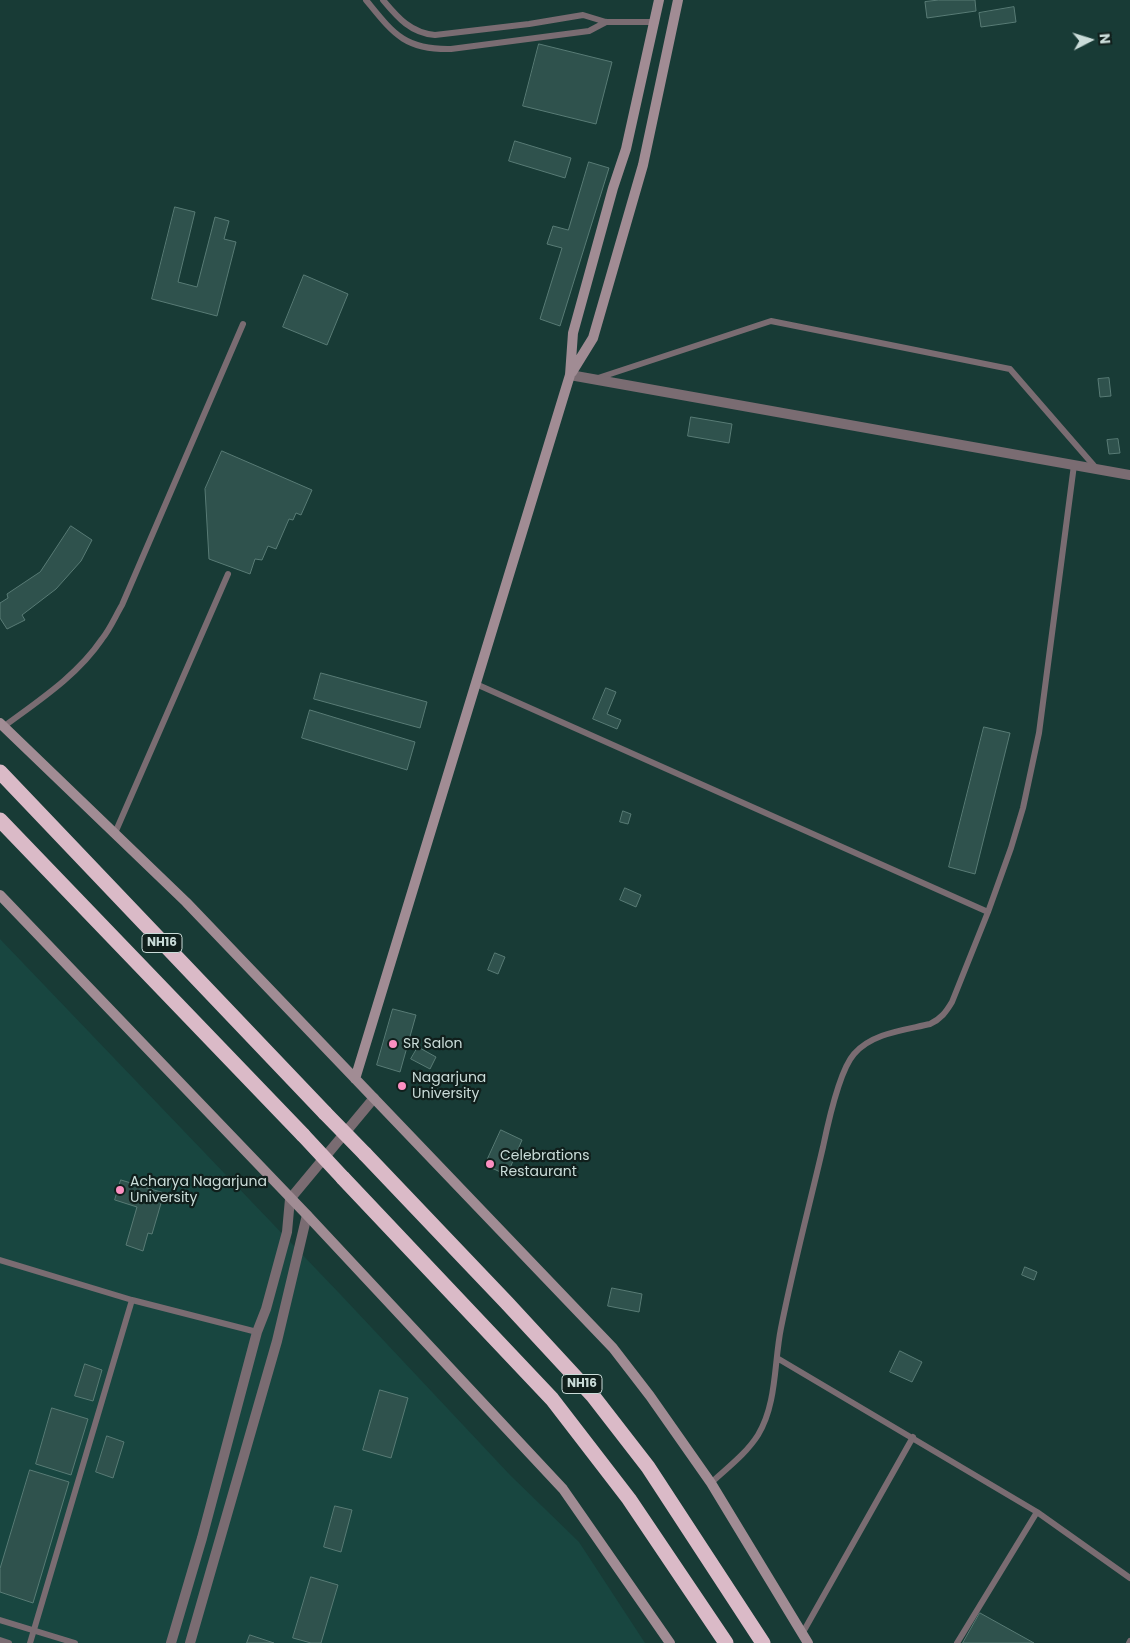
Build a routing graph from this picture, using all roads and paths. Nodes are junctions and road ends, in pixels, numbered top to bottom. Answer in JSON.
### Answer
{"nodes":[{"id":1,"x":366,"y":0,"type":"edge"},
{"id":2,"x":383,"y":0,"type":"edge"},
{"id":3,"x":659,"y":0,"type":"edge"},
{"id":4,"x":678,"y":0,"type":"edge"},
{"id":5,"x":606,"y":22,"type":"junction"},
{"id":6,"x":655,"y":22,"type":"junction"},
{"id":7,"x":413,"y":29,"type":"junction"},
{"id":8,"x":408,"y":42,"type":"junction"},
{"id":9,"x":243,"y":324,"type":"dead end"},
{"id":10,"x":570,"y":375,"type":"junction"},
{"id":11,"x":595,"y":379,"type":"junction"},
{"id":12,"x":1074,"y":465,"type":"junction"},
{"id":13,"x":1096,"y":469,"type":"junction"},
{"id":14,"x":1130,"y":475,"type":"edge"},
{"id":15,"x":228,"y":574,"type":"dead end"},
{"id":16,"x":476,"y":684,"type":"junction"},
{"id":17,"x":2,"y":725,"type":"edge"},
{"id":18,"x":0,"y":772,"type":"edge"},
{"id":19,"x":0,"y":820,"type":"edge"},
{"id":20,"x":115,"y":833,"type":"junction"},
{"id":21,"x":0,"y":896,"type":"edge"},
{"id":22,"x":988,"y":912,"type":"junction"},
{"id":23,"x":355,"y":1078,"type":"junction"},
{"id":24,"x":374,"y":1098,"type":"junction"},
{"id":25,"x":290,"y":1199,"type":"junction"},
{"id":26,"x":307,"y":1215,"type":"junction"},
{"id":27,"x":0,"y":1260,"type":"edge"},
{"id":28,"x":132,"y":1300,"type":"junction"},
{"id":29,"x":257,"y":1332,"type":"junction"},
{"id":30,"x":777,"y":1358,"type":"junction"},
{"id":31,"x":913,"y":1437,"type":"junction"},
{"id":32,"x":711,"y":1483,"type":"junction"},
{"id":33,"x":1037,"y":1512,"type":"junction"},
{"id":34,"x":1130,"y":1578,"type":"edge"},
{"id":35,"x":0,"y":1620,"type":"edge"},
{"id":36,"x":33,"y":1630,"type":"junction"},
{"id":37,"x":802,"y":1634,"type":"junction"},
{"id":38,"x":0,"y":1640,"type":"edge"},
{"id":39,"x":10,"y":1643,"type":"edge"},
{"id":40,"x":30,"y":1643,"type":"edge"},
{"id":41,"x":75,"y":1643,"type":"edge"},
{"id":42,"x":171,"y":1643,"type":"edge"},
{"id":43,"x":190,"y":1643,"type":"edge"},
{"id":44,"x":670,"y":1643,"type":"edge"},
{"id":45,"x":726,"y":1643,"type":"edge"},
{"id":46,"x":763,"y":1643,"type":"edge"},
{"id":47,"x":808,"y":1643,"type":"edge"},
{"id":48,"x":957,"y":1643,"type":"edge"}],
"edges":[{"from":1,"to":8,"type":"lane"},
{"from":2,"to":7,"type":"lane"},
{"from":3,"to":6,"type":"main road"},
{"from":4,"to":10,"type":"main road"},
{"from":5,"to":6,"type":"lane"},
{"from":5,"to":7,"type":"lane"},
{"from":5,"to":8,"type":"lane"},
{"from":6,"to":10,"type":"main road"},
{"from":7,"to":8,"type":"lane"},
{"from":9,"to":17,"type":"lane"},
{"from":10,"to":11,"type":"street"},
{"from":10,"to":16,"type":"main road"},
{"from":11,"to":12,"type":"street"},
{"from":11,"to":13,"type":"lane"},
{"from":12,"to":13,"type":"street"},
{"from":12,"to":22,"type":"lane"},
{"from":13,"to":14,"type":"street"},
{"from":15,"to":20,"type":"lane"},
{"from":16,"to":22,"type":"lane"},
{"from":16,"to":23,"type":"main road"},
{"from":17,"to":20,"type":"main road"},
{"from":18,"to":46,"type":"highway","number":"NH16","bridge":true},
{"from":19,"to":45,"type":"highway","number":"NH16","bridge":true},
{"from":20,"to":23,"type":"main road"},
{"from":21,"to":25,"type":"main road"},
{"from":22,"to":30,"type":"lane"},
{"from":23,"to":24,"type":"main road"},
{"from":24,"to":25,"type":"street"},
{"from":24,"to":32,"type":"main road"},
{"from":25,"to":26,"type":"main road"},
{"from":25,"to":29,"type":"street"},
{"from":26,"to":43,"type":"street"},
{"from":26,"to":44,"type":"main road"},
{"from":27,"to":28,"type":"lane"},
{"from":28,"to":29,"type":"lane"},
{"from":28,"to":36,"type":"lane"},
{"from":29,"to":42,"type":"street"},
{"from":30,"to":31,"type":"lane"},
{"from":30,"to":32,"type":"lane"},
{"from":31,"to":33,"type":"lane"},
{"from":31,"to":37,"type":"lane"},
{"from":32,"to":37,"type":"main road"},
{"from":33,"to":34,"type":"lane"},
{"from":33,"to":48,"type":"lane"},
{"from":35,"to":36,"type":"lane"},
{"from":36,"to":40,"type":"lane"},
{"from":36,"to":41,"type":"lane"},
{"from":37,"to":47,"type":"main road"},
{"from":38,"to":39,"type":"lane"}]}
